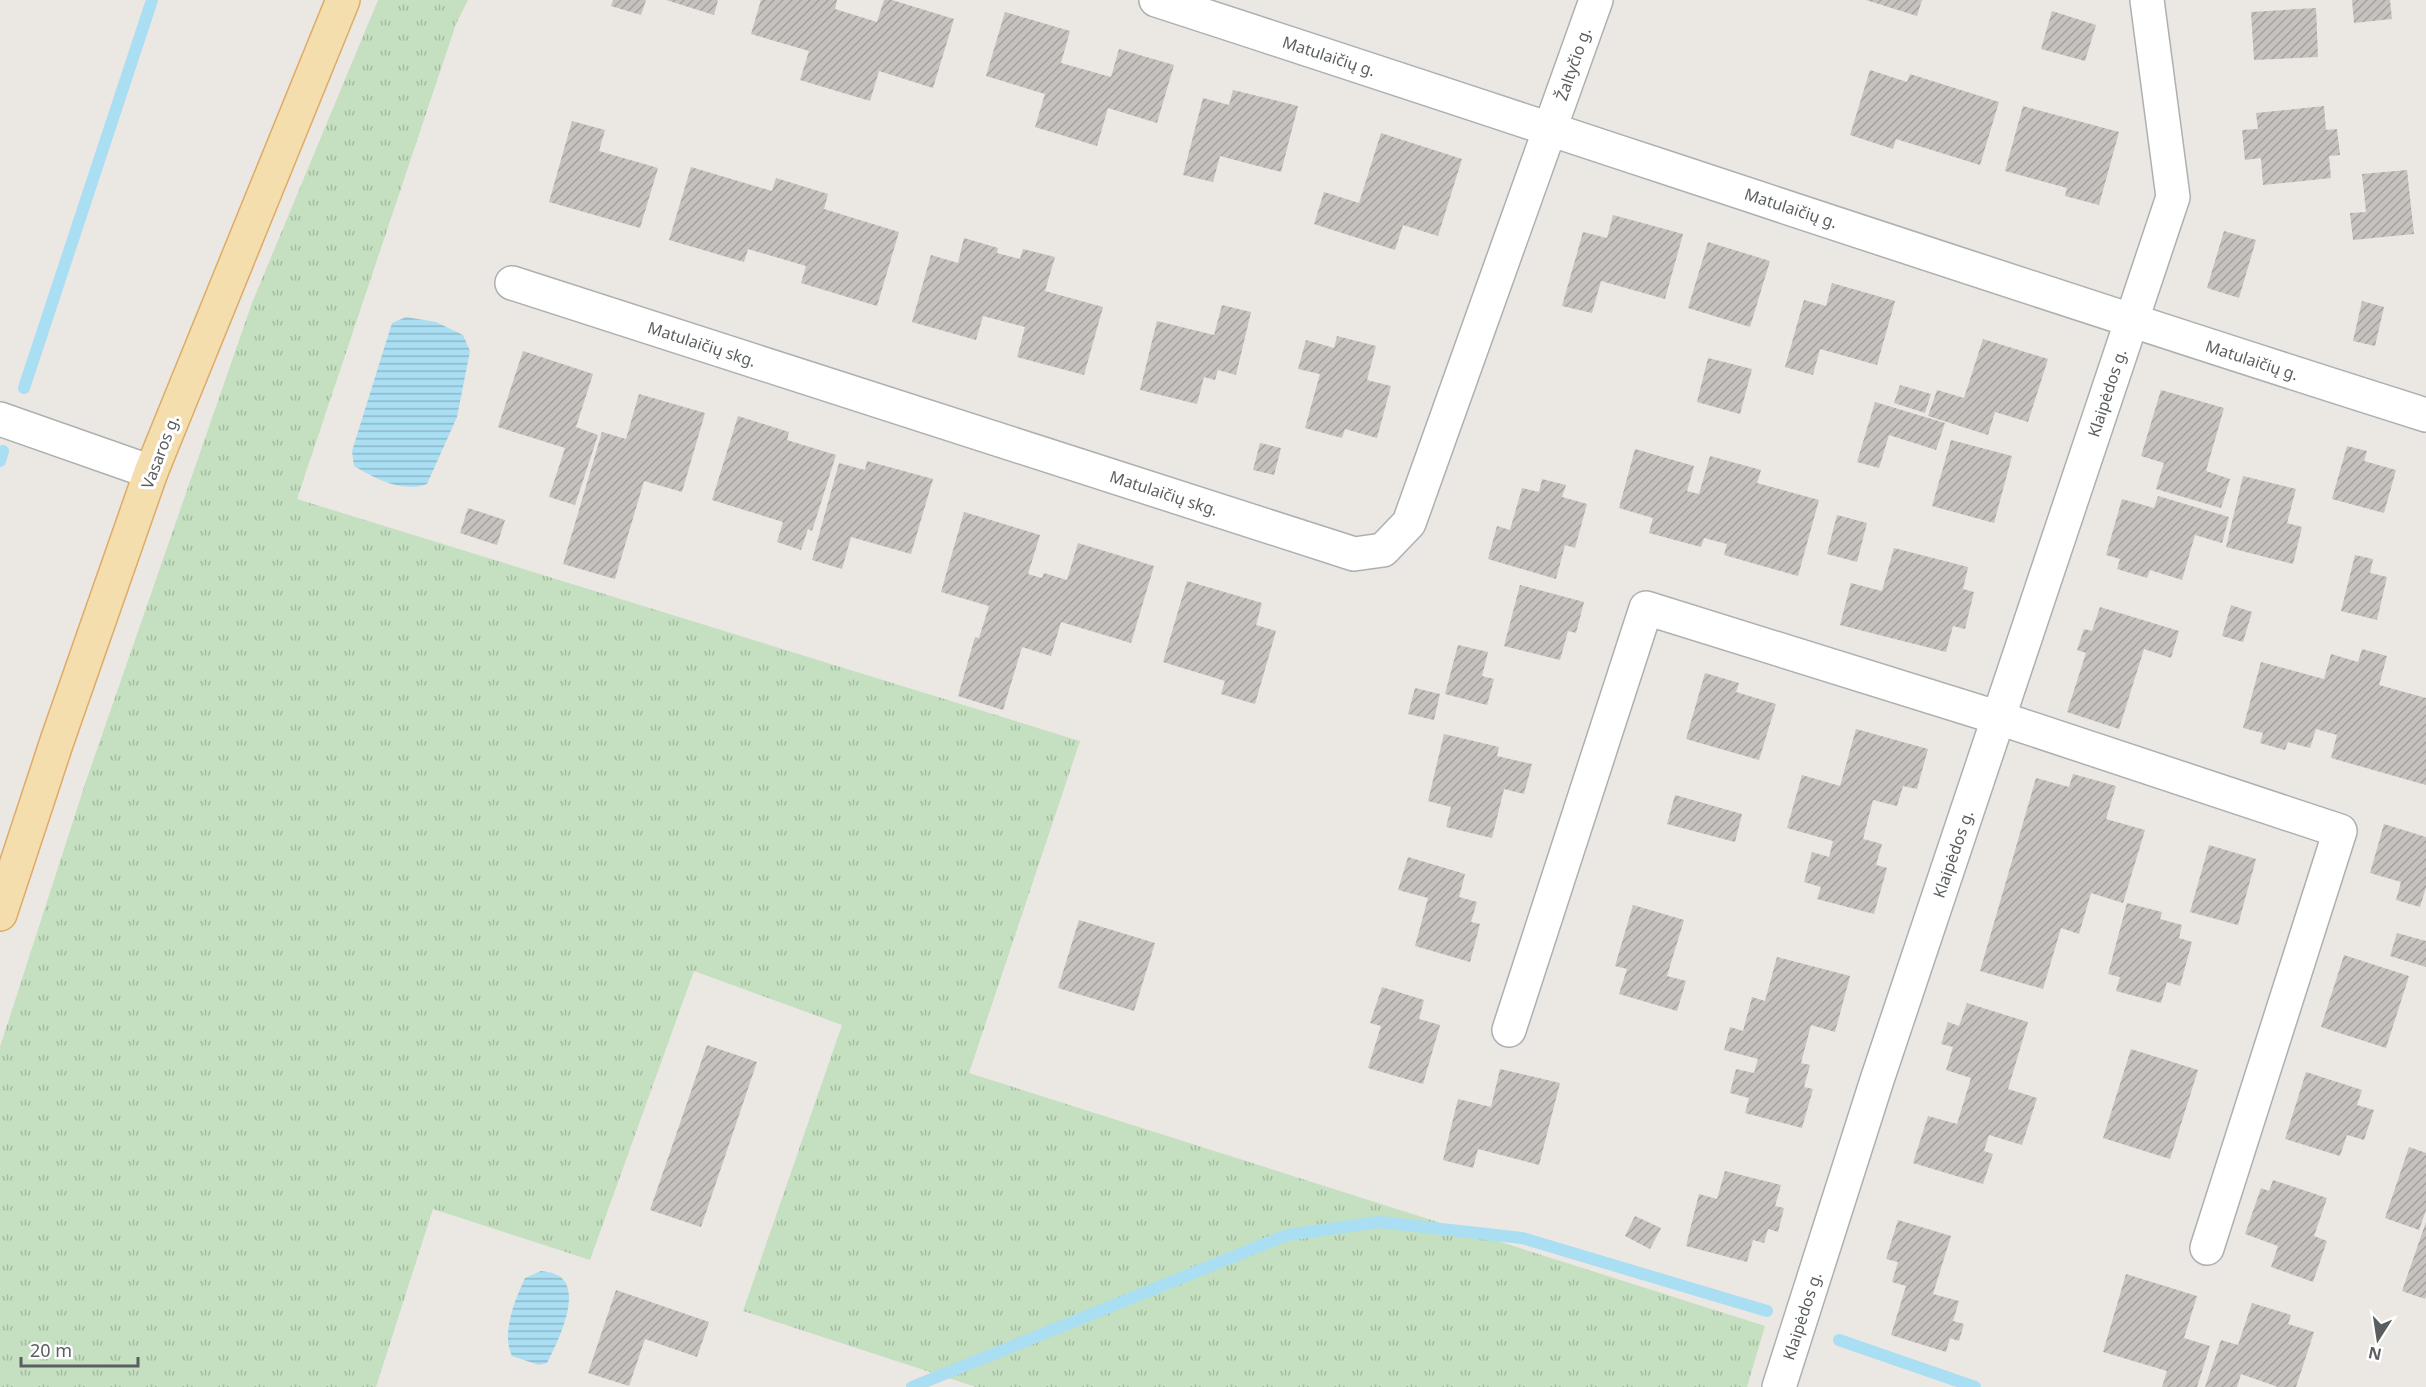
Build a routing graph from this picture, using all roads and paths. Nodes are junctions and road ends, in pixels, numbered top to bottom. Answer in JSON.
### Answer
{"nodes":[{"id":1,"x":343,"y":0,"type":"edge"},
{"id":2,"x":1156,"y":0,"type":"edge"},
{"id":3,"x":1596,"y":0,"type":"edge"},
{"id":4,"x":2147,"y":0,"type":"edge"},
{"id":5,"x":1551,"y":128,"type":"junction"},
{"id":6,"x":512,"y":283,"type":"dead end"},
{"id":7,"x":2130,"y":322,"type":"junction"},
{"id":8,"x":2426,"y":415,"type":"edge"},
{"id":9,"x":0,"y":419,"type":"edge"},
{"id":10,"x":151,"y":472,"type":"junction"},
{"id":11,"x":1999,"y":718,"type":"junction"},
{"id":12,"x":0,"y":914,"type":"edge"},
{"id":13,"x":1509,"y":1030,"type":"dead end"},
{"id":14,"x":2207,"y":1248,"type":"dead end"},
{"id":15,"x":1779,"y":1387,"type":"edge"}],
"edges":[{"from":1,"to":10,"type":"main road","name":"Vasaros g."},
{"from":2,"to":5,"type":"street","name":"Matulaičių g."},
{"from":3,"to":5,"type":"street","name":"Žaltyčio g."},
{"from":4,"to":7,"type":"street","name":"Klaipėdos g."},
{"from":5,"to":6,"type":"street","name":"Matulaičių skg."},
{"from":5,"to":7,"type":"street","name":"Matulaičių g."},
{"from":7,"to":8,"type":"street","name":"Matulaičių g."},
{"from":7,"to":11,"type":"street","name":"Klaipėdos g."},
{"from":9,"to":10,"type":"street"},
{"from":10,"to":12,"type":"main road","name":"Vasaros g."},
{"from":11,"to":13,"type":"street"},
{"from":11,"to":14,"type":"street"},
{"from":11,"to":15,"type":"street","name":"Klaipėdos g."}]}
